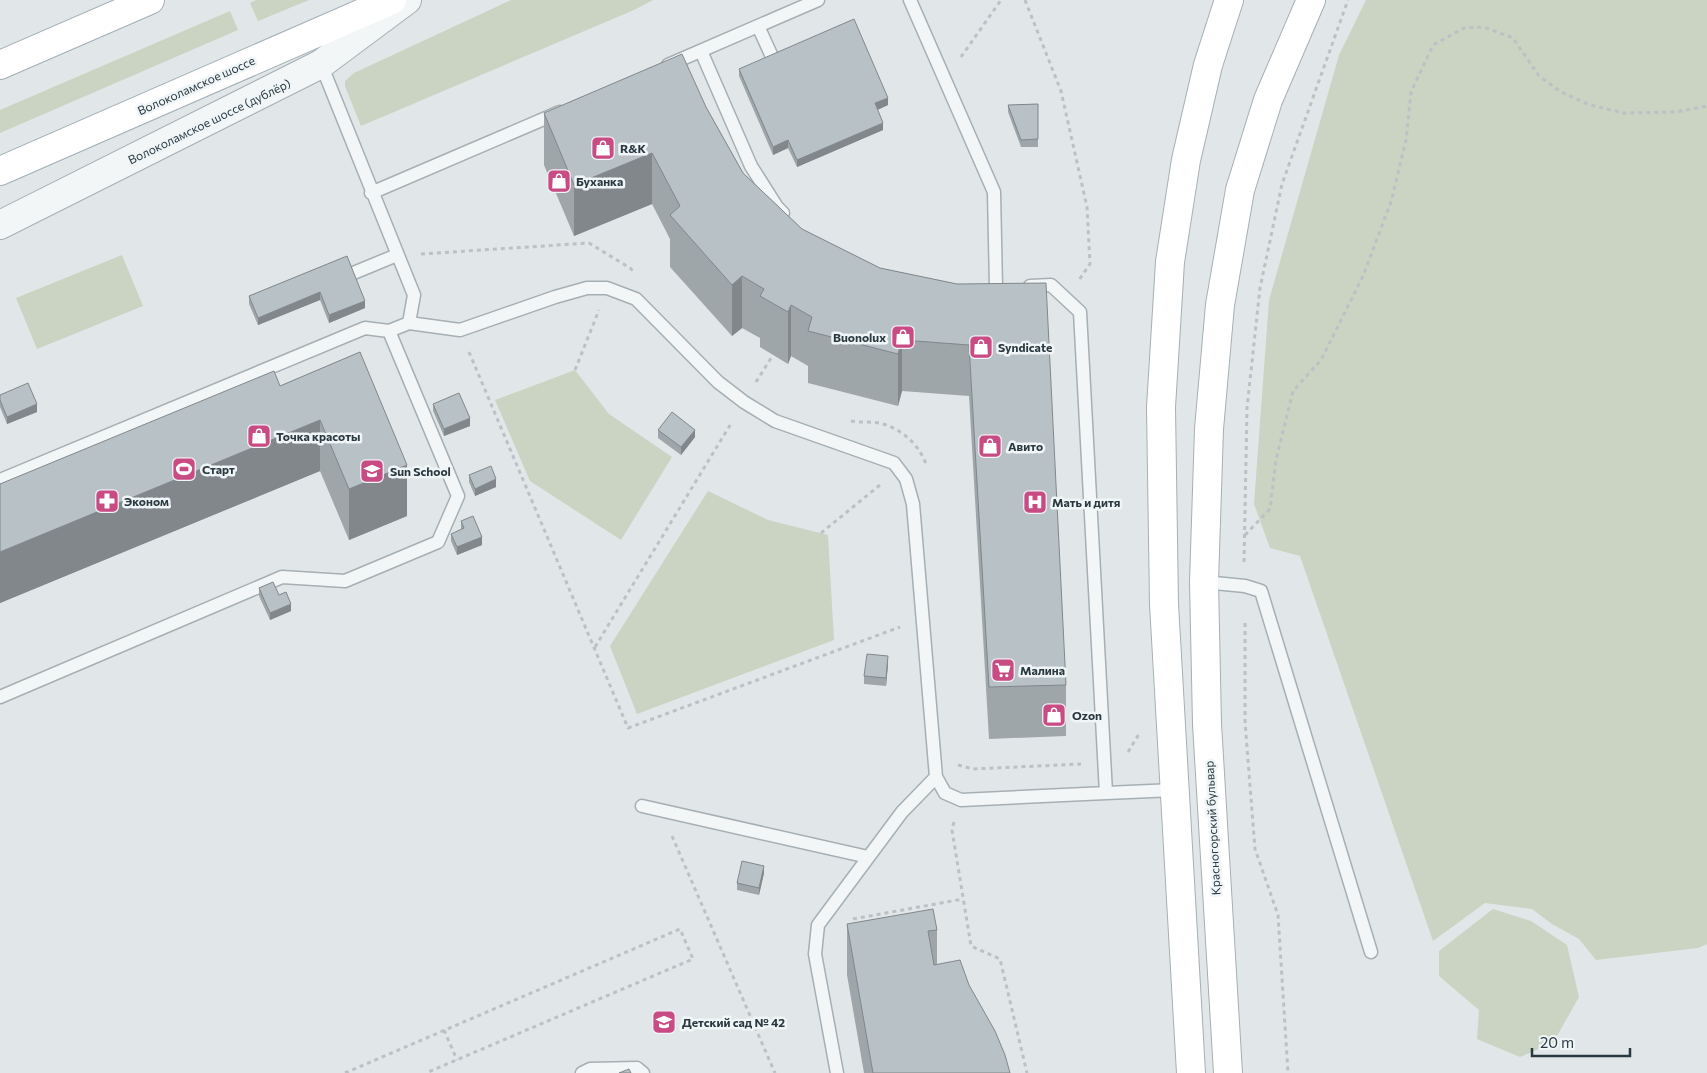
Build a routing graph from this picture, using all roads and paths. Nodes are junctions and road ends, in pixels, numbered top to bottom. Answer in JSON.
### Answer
{"nodes":[{"id":1,"x":150,"y":0,"type":"edge"},
{"id":2,"x":392,"y":0,"type":"edge"},
{"id":3,"x":407,"y":0,"type":"edge"},
{"id":4,"x":818,"y":0,"type":"edge"},
{"id":5,"x":910,"y":0,"type":"edge"},
{"id":6,"x":1001,"y":0,"type":"edge"},
{"id":7,"x":1025,"y":0,"type":"edge"},
{"id":8,"x":1229,"y":0,"type":"edge"},
{"id":9,"x":1311,"y":0,"type":"edge"},
{"id":10,"x":1348,"y":0,"type":"edge"},
{"id":11,"x":758,"y":26,"type":"junction"},
{"id":12,"x":701,"y":51,"type":"junction"},
{"id":13,"x":774,"y":61,"type":"edge"},
{"id":14,"x":320,"y":64,"type":"junction"},
{"id":15,"x":0,"y":65,"type":"edge"},
{"id":16,"x":655,"y":70,"type":"edge"},
{"id":17,"x":945,"y":80,"type":"junction"},
{"id":18,"x":573,"y":106,"type":"edge"},
{"id":19,"x":1707,"y":106,"type":"edge"},
{"id":20,"x":0,"y":171,"type":"edge"},
{"id":21,"x":372,"y":193,"type":"junction"},
{"id":22,"x":795,"y":224,"type":"edge"},
{"id":23,"x":0,"y":225,"type":"edge"},
{"id":24,"x":397,"y":255,"type":"junction"},
{"id":25,"x":618,"y":261,"type":"junction"},
{"id":26,"x":351,"y":274,"type":"edge"},
{"id":27,"x":637,"y":274,"type":"dead end"},
{"id":28,"x":607,"y":288,"type":"junction"},
{"id":29,"x":1066,"y":299,"type":"junction"},
{"id":30,"x":409,"y":323,"type":"junction"},
{"id":31,"x":460,"y":330,"type":"junction"},
{"id":32,"x":389,"y":331,"type":"junction"},
{"id":33,"x":773,"y":355,"type":"edge"},
{"id":34,"x":575,"y":370,"type":"dead end"},
{"id":35,"x":748,"y":377,"type":"dead end"},
{"id":36,"x":756,"y":383,"type":"junction"},
{"id":37,"x":744,"y":402,"type":"junction"},
{"id":38,"x":843,"y":419,"type":"dead end"},
{"id":39,"x":922,"y":451,"type":"junction"},
{"id":40,"x":927,"y":466,"type":"dead end"},
{"id":41,"x":899,"y":470,"type":"junction"},
{"id":42,"x":0,"y":480,"type":"edge"},
{"id":43,"x":821,"y":533,"type":"dead end"},
{"id":44,"x":1244,"y":536,"type":"junction"},
{"id":45,"x":1204,"y":582,"type":"junction"},
{"id":46,"x":1245,"y":586,"type":"junction"},
{"id":47,"x":923,"y":619,"type":"junction"},
{"id":48,"x":594,"y":648,"type":"junction"},
{"id":49,"x":0,"y":698,"type":"edge"},
{"id":50,"x":1143,"y":729,"type":"dead end"},
{"id":51,"x":952,"y":758,"type":"dead end"},
{"id":52,"x":1104,"y":762,"type":"junction"},
{"id":53,"x":936,"y":777,"type":"junction"},
{"id":54,"x":1174,"y":790,"type":"junction"},
{"id":55,"x":1106,"y":793,"type":"junction"},
{"id":56,"x":961,"y":800,"type":"junction"},
{"id":57,"x":642,"y":806,"type":"dead end"},
{"id":58,"x":661,"y":810,"type":"junction"},
{"id":59,"x":868,"y":857,"type":"junction"},
{"id":60,"x":963,"y":899,"type":"junction"},
{"id":61,"x":818,"y":925,"type":"junction"},
{"id":62,"x":1371,"y":952,"type":"dead end"},
{"id":63,"x":444,"y":1030,"type":"junction"},
{"id":64,"x":457,"y":1060,"type":"junction"},
{"id":65,"x":345,"y":1073,"type":"edge"},
{"id":66,"x":426,"y":1073,"type":"edge"},
{"id":67,"x":582,"y":1073,"type":"edge"},
{"id":68,"x":643,"y":1073,"type":"edge"},
{"id":69,"x":775,"y":1073,"type":"edge"},
{"id":70,"x":836,"y":1073,"type":"edge"},
{"id":71,"x":1027,"y":1073,"type":"edge"},
{"id":72,"x":1191,"y":1073,"type":"edge"},
{"id":73,"x":1228,"y":1073,"type":"edge"},
{"id":74,"x":1288,"y":1073,"type":"edge"}],
"edges":[{"from":1,"to":15,"type":"main road"},
{"from":2,"to":20,"type":"main road","name":"Волоколамское шоссе"},
{"from":3,"to":14,"type":"street","name":"Волоколамское шоссе (дублёр)"},
{"from":4,"to":11,"type":"lane"},
{"from":5,"to":17,"type":"lane"},
{"from":6,"to":17,"type":"path"},
{"from":7,"to":29,"type":"path"},
{"from":8,"to":54,"type":"main road"},
{"from":9,"to":45,"type":"main road","name":"Красногорский бульвар"},
{"from":10,"to":44,"type":"path"},
{"from":11,"to":12,"type":"lane"},
{"from":11,"to":13,"type":"lane"},
{"from":12,"to":16,"type":"lane"},
{"from":12,"to":22,"type":"lane"},
{"from":14,"to":21,"type":"lane"},
{"from":14,"to":23,"type":"street","name":"Волоколамское шоссе (дублёр)"},
{"from":17,"to":29,"type":"lane"},
{"from":18,"to":21,"type":"lane"},
{"from":19,"to":44,"type":"path"},
{"from":21,"to":24,"type":"lane"},
{"from":24,"to":25,"type":"path"},
{"from":24,"to":26,"type":"lane"},
{"from":24,"to":30,"type":"lane"},
{"from":25,"to":27,"type":"path"},
{"from":25,"to":28,"type":"path"},
{"from":28,"to":31,"type":"lane"},
{"from":28,"to":34,"type":"path"},
{"from":28,"to":37,"type":"lane"},
{"from":29,"to":52,"type":"lane"},
{"from":30,"to":31,"type":"lane"},
{"from":30,"to":32,"type":"lane"},
{"from":31,"to":48,"type":"path"},
{"from":32,"to":42,"type":"lane"},
{"from":32,"to":49,"type":"lane"},
{"from":33,"to":36,"type":"path"},
{"from":35,"to":36,"type":"path"},
{"from":36,"to":37,"type":"path"},
{"from":37,"to":41,"type":"lane"},
{"from":37,"to":48,"type":"path"},
{"from":38,"to":39,"type":"path"},
{"from":39,"to":40,"type":"path"},
{"from":39,"to":41,"type":"path"},
{"from":41,"to":43,"type":"path"},
{"from":41,"to":47,"type":"lane"},
{"from":44,"to":46,"type":"path"},
{"from":45,"to":46,"type":"lane"},
{"from":45,"to":73,"type":"main road","name":"Красногорский бульвар"},
{"from":46,"to":62,"type":"lane"},
{"from":46,"to":74,"type":"path"},
{"from":47,"to":48,"type":"path"},
{"from":47,"to":53,"type":"lane"},
{"from":50,"to":52,"type":"path"},
{"from":51,"to":52,"type":"path"},
{"from":52,"to":55,"type":"lane"},
{"from":53,"to":56,"type":"lane"},
{"from":53,"to":59,"type":"lane"},
{"from":54,"to":55,"type":"lane"},
{"from":54,"to":72,"type":"main road"},
{"from":55,"to":56,"type":"lane"},
{"from":56,"to":60,"type":"path"},
{"from":57,"to":58,"type":"lane"},
{"from":58,"to":59,"type":"lane"},
{"from":58,"to":69,"type":"path"},
{"from":59,"to":61,"type":"lane"},
{"from":60,"to":61,"type":"path"},
{"from":60,"to":71,"type":"path"},
{"from":61,"to":70,"type":"lane"},
{"from":63,"to":64,"type":"path"},
{"from":63,"to":64,"type":"path"},
{"from":63,"to":65,"type":"path"},
{"from":64,"to":66,"type":"path"},
{"from":67,"to":68,"type":"lane"}]}
